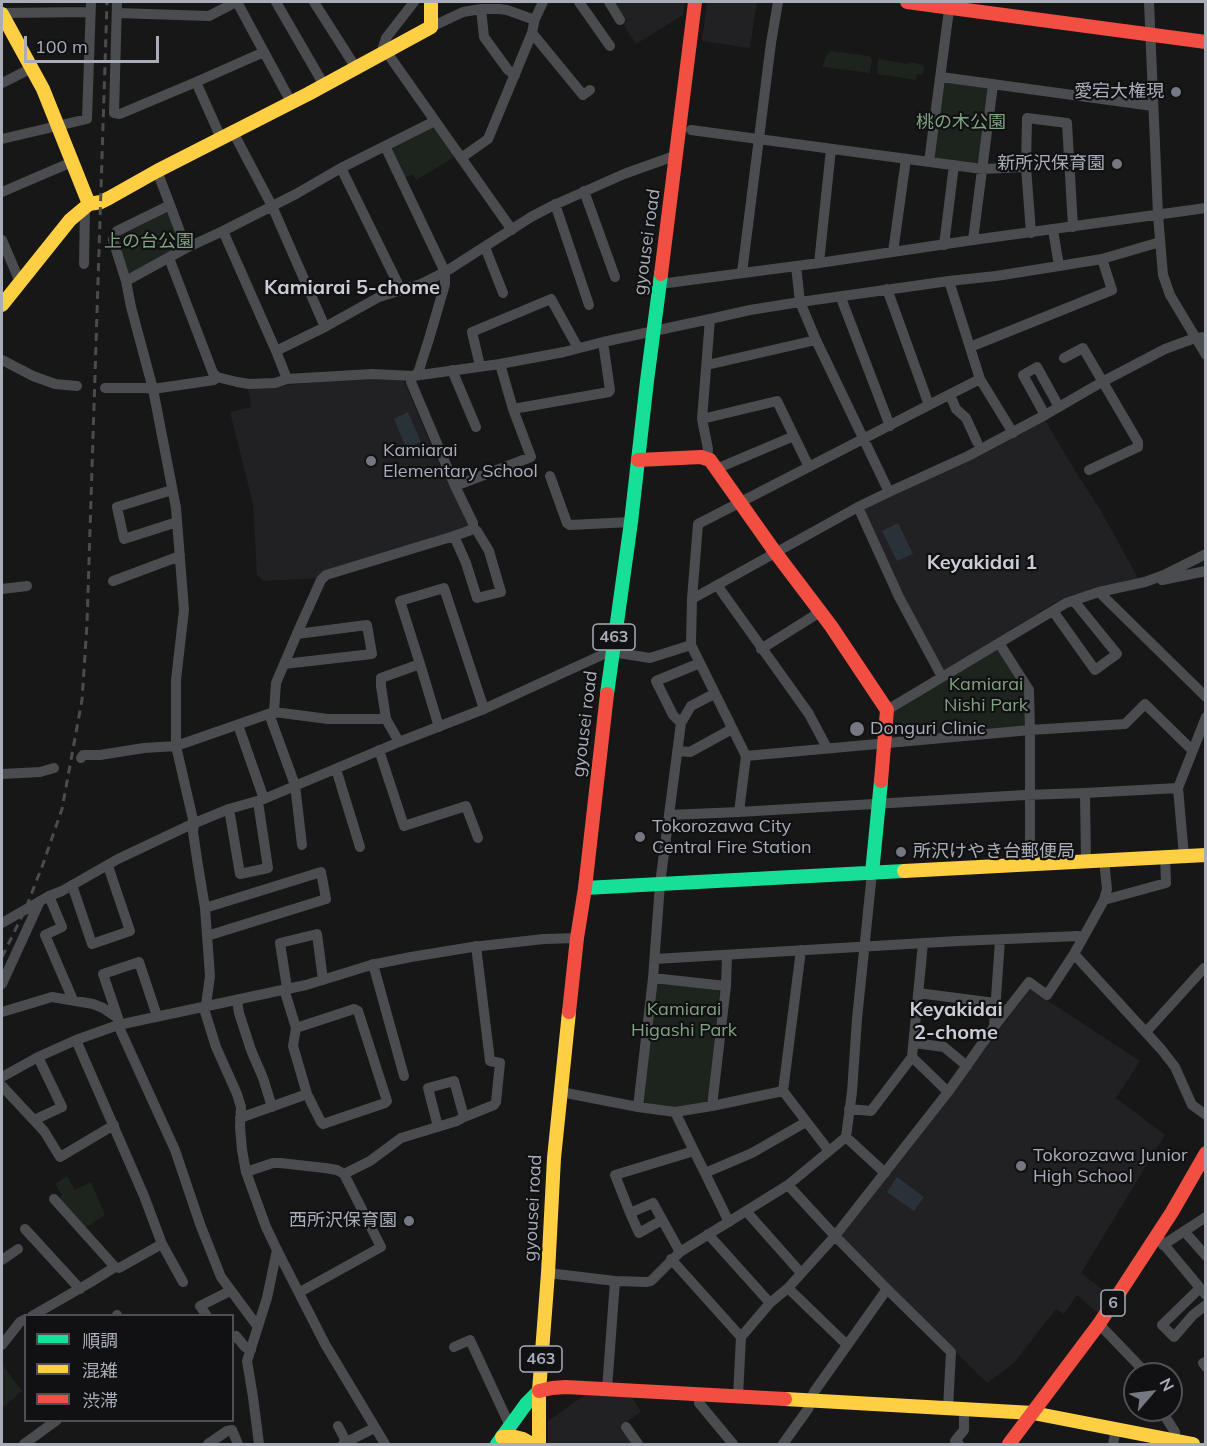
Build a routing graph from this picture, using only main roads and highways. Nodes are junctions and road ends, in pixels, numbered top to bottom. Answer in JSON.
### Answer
{"nodes":[{"id":1,"x":431,"y":2,"type":"edge"},
{"id":2,"x":695,"y":2,"type":"edge"},
{"id":3,"x":907,"y":2,"type":"edge"},
{"id":4,"x":950,"y":4,"type":"edge"},
{"id":5,"x":2,"y":14,"type":"edge"},
{"id":6,"x":6,"y":30,"type":"edge"},
{"id":7,"x":1206,"y":42,"type":"edge"},
{"id":8,"x":87,"y":206,"type":"junction"},
{"id":9,"x":2,"y":305,"type":"edge"},
{"id":10,"x":638,"y":460,"type":"junction"},
{"id":11,"x":1206,"y":855,"type":"edge"},
{"id":12,"x":872,"y":873,"type":"junction"},
{"id":13,"x":585,"y":888,"type":"junction"},
{"id":14,"x":1206,"y":1153,"type":"edge"},
{"id":15,"x":539,"y":1392,"type":"junction"},
{"id":16,"x":1033,"y":1413,"type":"junction"},
{"id":17,"x":503,"y":1436,"type":"edge"},
{"id":18,"x":532,"y":1444,"type":"edge"},
{"id":19,"x":539,"y":1444,"type":"edge"},
{"id":20,"x":1009,"y":1444,"type":"edge"},
{"id":21,"x":1192,"y":1444,"type":"edge"}],
"edges":[{"from":1,"to":8,"type":"main road"},
{"from":2,"to":10,"type":"main road","name":"gyousei road","number":"463"},
{"from":3,"to":4,"type":"main road"},
{"from":4,"to":7,"type":"main road"},
{"from":5,"to":6,"type":"main road"},
{"from":6,"to":8,"type":"main road"},
{"from":8,"to":9,"type":"main road"},
{"from":10,"to":12,"type":"main road"},
{"from":10,"to":13,"type":"main road","name":"gyousei road","number":"463"},
{"from":11,"to":12,"type":"main road"},
{"from":12,"to":13,"type":"main road"},
{"from":13,"to":15,"type":"main road","name":"gyousei road","number":"463"},
{"from":14,"to":16,"type":"main road","number":"6"},
{"from":15,"to":16,"type":"main road"},
{"from":15,"to":17,"type":"main road","number":"463"},
{"from":15,"to":19,"type":"main road","number":"463"},
{"from":16,"to":20,"type":"main road","number":"6"},
{"from":16,"to":21,"type":"main road"},
{"from":17,"to":18,"type":"main road"}]}
